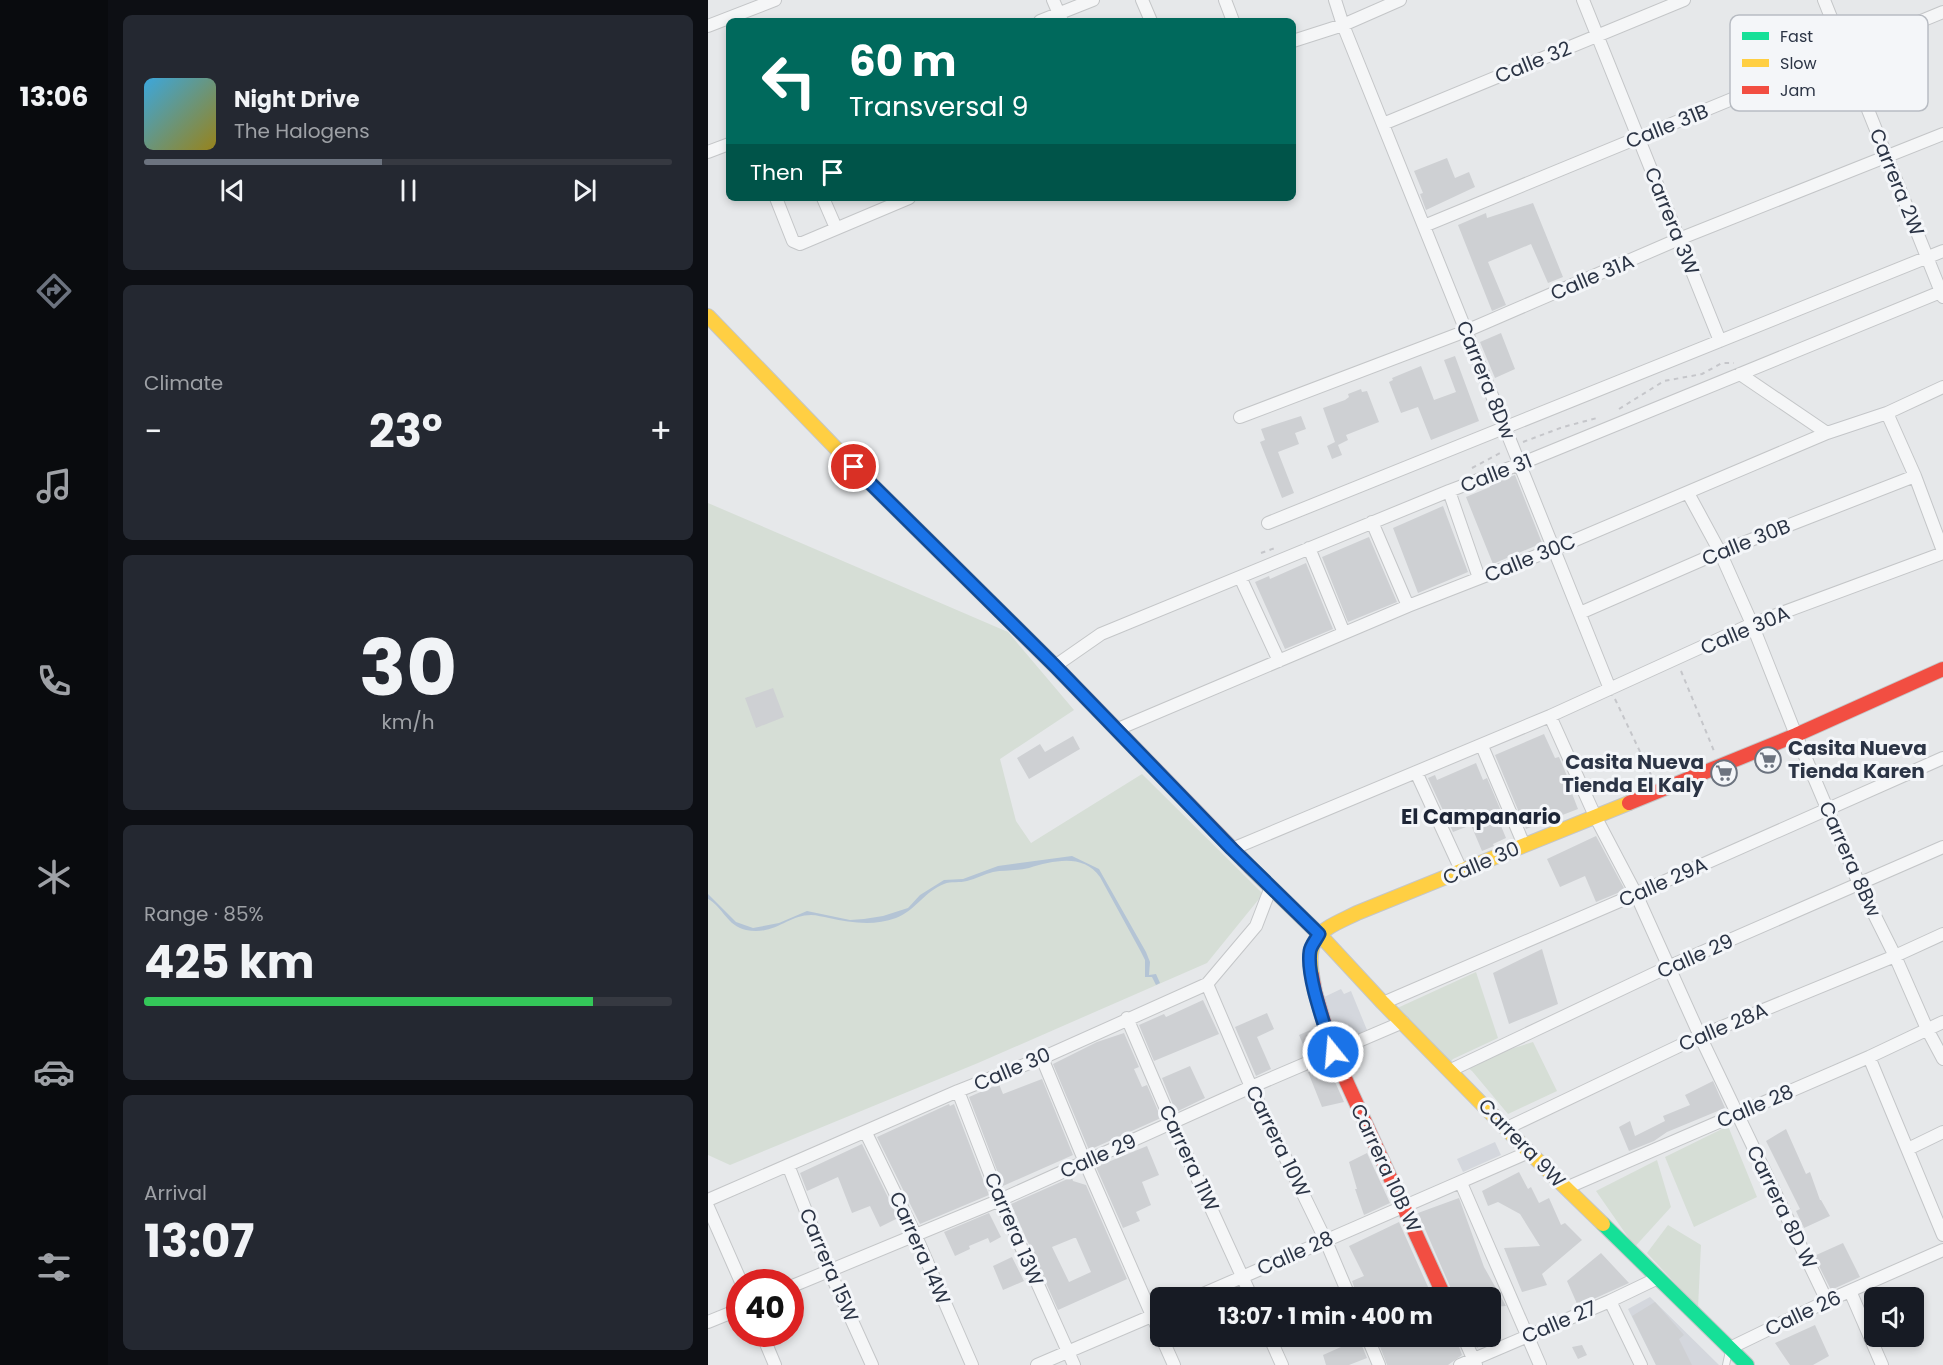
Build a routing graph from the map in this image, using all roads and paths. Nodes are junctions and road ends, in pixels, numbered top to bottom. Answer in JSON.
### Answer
{"nodes":[{"id":1,"x":775,"y":0,"type":"edge"},
{"id":2,"x":1053,"y":0,"type":"edge"},
{"id":3,"x":1092,"y":0,"type":"edge"},
{"id":4,"x":1142,"y":0,"type":"edge"},
{"id":5,"x":1225,"y":0,"type":"edge"},
{"id":6,"x":1335,"y":0,"type":"edge"},
{"id":7,"x":1400,"y":0,"type":"edge"},
{"id":8,"x":1583,"y":0,"type":"edge"},
{"id":9,"x":1684,"y":0,"type":"edge"},
{"id":10,"x":1824,"y":0,"type":"edge"},
{"id":11,"x":1943,"y":12,"type":"edge"},
{"id":12,"x":1830,"y":15,"type":"edge"},
{"id":13,"x":1061,"y":17,"type":"edge"},
{"id":14,"x":729,"y":18,"type":"edge"},
{"id":15,"x":1150,"y":18,"type":"edge"},
{"id":16,"x":1232,"y":18,"type":"edge"},
{"id":17,"x":1928,"y":18,"type":"edge"},
{"id":18,"x":726,"y":19,"type":"edge"},
{"id":19,"x":1343,"y":25,"type":"junction"},
{"id":20,"x":708,"y":26,"type":"edge"},
{"id":21,"x":1597,"y":36,"type":"junction"},
{"id":22,"x":1296,"y":40,"type":"edge"},
{"id":23,"x":1730,"y":100,"type":"edge"},
{"id":24,"x":1869,"y":111,"type":"edge"},
{"id":25,"x":1383,"y":124,"type":"junction"},
{"id":26,"x":1943,"y":134,"type":"edge"},
{"id":27,"x":1638,"y":138,"type":"junction"},
{"id":28,"x":726,"y":145,"type":"edge"},
{"id":29,"x":708,"y":152,"type":"edge"},
{"id":30,"x":1887,"y":156,"type":"junction"},
{"id":31,"x":777,"y":201,"type":"edge"},
{"id":32,"x":824,"y":201,"type":"edge"},
{"id":33,"x":902,"y":201,"type":"edge"},
{"id":34,"x":1424,"y":226,"type":"junction"},
{"id":35,"x":836,"y":228,"type":"junction"},
{"id":36,"x":1679,"y":239,"type":"junction"},
{"id":37,"x":1943,"y":251,"type":"edge"},
{"id":38,"x":1928,"y":258,"type":"junction"},
{"id":39,"x":1942,"y":294,"type":"edge"},
{"id":40,"x":708,"y":316,"type":"edge"},
{"id":41,"x":1466,"y":331,"type":"junction"},
{"id":42,"x":1720,"y":341,"type":"junction"},
{"id":43,"x":1740,"y":374,"type":"junction"},
{"id":44,"x":1943,"y":387,"type":"edge"},
{"id":45,"x":1887,"y":413,"type":"junction"},
{"id":46,"x":1240,"y":417,"type":"dead end"},
{"id":47,"x":1504,"y":426,"type":"junction"},
{"id":48,"x":1827,"y":433,"type":"junction"},
{"id":49,"x":1520,"y":464,"type":"junction"},
{"id":50,"x":1915,"y":476,"type":"junction"},
{"id":51,"x":1449,"y":491,"type":"junction"},
{"id":52,"x":1688,"y":493,"type":"junction"},
{"id":53,"x":1372,"y":522,"type":"junction"},
{"id":54,"x":1268,"y":523,"type":"dead end"},
{"id":55,"x":1309,"y":548,"type":"junction"},
{"id":56,"x":1554,"y":549,"type":"junction"},
{"id":57,"x":1720,"y":552,"type":"junction"},
{"id":58,"x":1943,"y":552,"type":"edge"},
{"id":59,"x":1240,"y":577,"type":"junction"},
{"id":60,"x":1479,"y":578,"type":"junction"},
{"id":61,"x":1407,"y":606,"type":"junction"},
{"id":62,"x":1580,"y":613,"type":"junction"},
{"id":63,"x":1752,"y":624,"type":"junction"},
{"id":64,"x":1344,"y":633,"type":"junction"},
{"id":65,"x":1677,"y":660,"type":"junction"},
{"id":66,"x":1279,"y":661,"type":"junction"},
{"id":67,"x":1055,"y":666,"type":"junction"},
{"id":68,"x":1943,"y":669,"type":"edge"},
{"id":69,"x":1610,"y":689,"type":"junction"},
{"id":70,"x":1550,"y":716,"type":"junction"},
{"id":71,"x":1118,"y":729,"type":"junction"},
{"id":72,"x":1796,"y":735,"type":"junction"},
{"id":73,"x":1482,"y":746,"type":"junction"},
{"id":74,"x":1943,"y":758,"type":"edge"},
{"id":75,"x":1720,"y":765,"type":"junction"},
{"id":76,"x":1416,"y":772,"type":"junction"},
{"id":77,"x":1659,"y":791,"type":"junction"},
{"id":78,"x":1827,"y":808,"type":"junction"},
{"id":79,"x":1595,"y":816,"type":"junction"},
{"id":80,"x":1524,"y":845,"type":"junction"},
{"id":81,"x":1943,"y":847,"type":"edge"},
{"id":82,"x":1232,"y":849,"type":"junction"},
{"id":83,"x":1462,"y":872,"type":"junction"},
{"id":84,"x":1859,"y":884,"type":"junction"},
{"id":85,"x":1271,"y":887,"type":"junction"},
{"id":86,"x":1636,"y":894,"type":"junction"},
{"id":87,"x":1319,"y":934,"type":"junction"},
{"id":88,"x":1943,"y":934,"type":"edge"},
{"id":89,"x":1895,"y":956,"type":"junction"},
{"id":90,"x":1668,"y":967,"type":"junction"},
{"id":91,"x":1207,"y":984,"type":"junction"},
{"id":92,"x":1383,"y":1003,"type":"junction"},
{"id":93,"x":1127,"y":1018,"type":"junction"},
{"id":94,"x":1403,"y":1022,"type":"junction"},
{"id":95,"x":1943,"y":1022,"type":"edge"},
{"id":96,"x":1927,"y":1029,"type":"junction"},
{"id":97,"x":1700,"y":1036,"type":"junction"},
{"id":98,"x":1333,"y":1052,"type":"junction"},
{"id":99,"x":1869,"y":1057,"type":"junction"},
{"id":100,"x":1042,"y":1058,"type":"junction"},
{"id":101,"x":1943,"y":1059,"type":"edge"},
{"id":102,"x":1451,"y":1070,"type":"junction"},
{"id":103,"x":1251,"y":1087,"type":"junction"},
{"id":104,"x":958,"y":1091,"type":"junction"},
{"id":105,"x":1736,"y":1113,"type":"junction"},
{"id":106,"x":1172,"y":1123,"type":"junction"},
{"id":107,"x":1507,"y":1128,"type":"junction"},
{"id":108,"x":866,"y":1132,"type":"junction"},
{"id":109,"x":1943,"y":1132,"type":"edge"},
{"id":110,"x":1908,"y":1149,"type":"junction"},
{"id":111,"x":1529,"y":1152,"type":"junction"},
{"id":112,"x":1085,"y":1162,"type":"junction"},
{"id":113,"x":788,"y":1165,"type":"junction"},
{"id":114,"x":1461,"y":1183,"type":"junction"},
{"id":115,"x":1566,"y":1188,"type":"junction"},
{"id":116,"x":708,"y":1200,"type":"edge"},
{"id":117,"x":1000,"y":1200,"type":"junction"},
{"id":118,"x":1403,"y":1206,"type":"junction"},
{"id":119,"x":708,"y":1207,"type":"edge"},
{"id":120,"x":915,"y":1234,"type":"junction"},
{"id":121,"x":1943,"y":1235,"type":"edge"},
{"id":122,"x":1325,"y":1239,"type":"junction"},
{"id":123,"x":1943,"y":1250,"type":"edge"},
{"id":124,"x":735,"y":1269,"type":"edge"},
{"id":125,"x":829,"y":1270,"type":"junction"},
{"id":126,"x":1243,"y":1276,"type":"junction"},
{"id":127,"x":1658,"y":1278,"type":"junction"},
{"id":128,"x":804,"y":1281,"type":"edge"},
{"id":129,"x":1218,"y":1287,"type":"edge"},
{"id":130,"x":1248,"y":1287,"type":"edge"},
{"id":131,"x":1345,"y":1287,"type":"edge"},
{"id":132,"x":1440,"y":1287,"type":"edge"},
{"id":133,"x":1850,"y":1291,"type":"junction"},
{"id":134,"x":1150,"y":1299,"type":"edge"},
{"id":135,"x":1827,"y":1300,"type":"junction"},
{"id":136,"x":1610,"y":1301,"type":"junction"},
{"id":137,"x":726,"y":1315,"type":"edge"},
{"id":138,"x":1150,"y":1317,"type":"edge"},
{"id":139,"x":708,"y":1322,"type":"edge"},
{"id":140,"x":1527,"y":1335,"type":"junction"},
{"id":141,"x":767,"y":1347,"type":"edge"},
{"id":142,"x":1166,"y":1347,"type":"edge"},
{"id":143,"x":1274,"y":1347,"type":"edge"},
{"id":144,"x":1372,"y":1347,"type":"edge"},
{"id":145,"x":1468,"y":1347,"type":"edge"},
{"id":146,"x":1730,"y":1348,"type":"junction"},
{"id":147,"x":1069,"y":1352,"type":"junction"},
{"id":148,"x":1475,"y":1362,"type":"edge"},
{"id":149,"x":775,"y":1365,"type":"edge"},
{"id":150,"x":872,"y":1365,"type":"edge"},
{"id":151,"x":972,"y":1365,"type":"edge"},
{"id":152,"x":1037,"y":1365,"type":"edge"},
{"id":153,"x":1074,"y":1365,"type":"edge"},
{"id":154,"x":1174,"y":1365,"type":"edge"},
{"id":155,"x":1282,"y":1365,"type":"edge"},
{"id":156,"x":1379,"y":1365,"type":"edge"},
{"id":157,"x":1460,"y":1365,"type":"edge"},
{"id":158,"x":1540,"y":1365,"type":"edge"},
{"id":159,"x":1641,"y":1365,"type":"edge"},
{"id":160,"x":1726,"y":1365,"type":"edge"},
{"id":161,"x":1747,"y":1365,"type":"edge"},
{"id":162,"x":1882,"y":1365,"type":"edge"}],
"edges":[{"from":1,"to":14,"type":"street"},
{"from":2,"to":13,"type":"street"},
{"from":3,"to":13,"type":"street"},
{"from":4,"to":15,"type":"street"},
{"from":5,"to":16,"type":"street"},
{"from":6,"to":19,"type":"street","name":"Carrera 8Dw"},
{"from":7,"to":19,"type":"street"},
{"from":8,"to":21,"type":"street","name":"Carrera 3W"},
{"from":9,"to":21,"type":"street","name":"Calle 32"},
{"from":10,"to":12,"type":"street","name":"Carrera 2W"},
{"from":11,"to":17,"type":"street","name":"Calle 31B"},
{"from":18,"to":20,"type":"street"},
{"from":19,"to":22,"type":"street"},
{"from":19,"to":25,"type":"street","name":"Carrera 8Dw"},
{"from":21,"to":25,"type":"street","name":"Calle 32"},
{"from":21,"to":27,"type":"street","name":"Carrera 3W"},
{"from":23,"to":27,"type":"street","name":"Calle 31B"},
{"from":24,"to":30,"type":"street","name":"Carrera 2W"},
{"from":25,"to":34,"type":"street","name":"Carrera 8Dw"},
{"from":26,"to":30,"type":"street","name":"Calle 31A"},
{"from":27,"to":34,"type":"street","name":"Calle 31B"},
{"from":27,"to":36,"type":"street","name":"Carrera 3W"},
{"from":28,"to":29,"type":"street"},
{"from":30,"to":36,"type":"street","name":"Calle 31A"},
{"from":30,"to":38,"type":"street","name":"Carrera 2W"},
{"from":31,"to":35,"type":"street"},
{"from":32,"to":35,"type":"street"},
{"from":33,"to":35,"type":"street"},
{"from":34,"to":41,"type":"street","name":"Carrera 8Dw"},
{"from":36,"to":41,"type":"street","name":"Calle 31A"},
{"from":36,"to":42,"type":"street","name":"Carrera 3W"},
{"from":37,"to":38,"type":"street","name":"Calle 31"},
{"from":38,"to":39,"type":"street","name":"Carrera 2W"},
{"from":38,"to":42,"type":"street","name":"Calle 31"},
{"from":39,"to":43,"type":"street","name":"Calle 31"},
{"from":40,"to":67,"type":"main road","name":"Carrera 9W"},
{"from":41,"to":46,"type":"street","name":"Calle 31A"},
{"from":41,"to":47,"type":"street","name":"Carrera 8Dw"},
{"from":42,"to":47,"type":"street","name":"Calle 31"},
{"from":43,"to":48,"type":"street"},
{"from":43,"to":49,"type":"street","name":"Calle 31"},
{"from":44,"to":45,"type":"street","name":"Calle 30C"},
{"from":45,"to":48,"type":"street","name":"Calle 30C"},
{"from":45,"to":50,"type":"street"},
{"from":47,"to":49,"type":"street","name":"Carrera 8Dw"},
{"from":47,"to":54,"type":"street","name":"Calle 31"},
{"from":48,"to":52,"type":"street","name":"Calle 30C"},
{"from":49,"to":51,"type":"street","name":"Calle 31"},
{"from":49,"to":56,"type":"street","name":"Carrera 8Dw"},
{"from":50,"to":57,"type":"street","name":"Calle 30B"},
{"from":50,"to":58,"type":"street"},
{"from":51,"to":53,"type":"street","name":"Calle 31"},
{"from":51,"to":60,"type":"street"},
{"from":52,"to":56,"type":"street","name":"Calle 30C"},
{"from":52,"to":57,"type":"street","name":"Carrera 8Bw"},
{"from":53,"to":55,"type":"street","name":"Calle 31"},
{"from":53,"to":61,"type":"street"},
{"from":55,"to":59,"type":"street","name":"Calle 31"},
{"from":55,"to":64,"type":"street"},
{"from":56,"to":60,"type":"street","name":"Calle 30C"},
{"from":56,"to":62,"type":"street","name":"Carrera 8Dw"},
{"from":57,"to":62,"type":"street","name":"Calle 30B"},
{"from":57,"to":63,"type":"street","name":"Carrera 8Bw"},
{"from":58,"to":63,"type":"street","name":"Calle 30A"},
{"from":59,"to":66,"type":"street"},
{"from":59,"to":67,"type":"street","name":"Calle 31"},
{"from":60,"to":61,"type":"street","name":"Calle 30C"},
{"from":61,"to":64,"type":"street","name":"Calle 30C"},
{"from":62,"to":69,"type":"street","name":"Carrera 8Dw"},
{"from":63,"to":65,"type":"street","name":"Calle 30A"},
{"from":63,"to":72,"type":"street","name":"Carrera 8Bw"},
{"from":64,"to":66,"type":"street","name":"Calle 30C"},
{"from":65,"to":69,"type":"street","name":"Calle 30A"},
{"from":65,"to":75,"type":"path"},
{"from":66,"to":71,"type":"street","name":"Calle 30C"},
{"from":67,"to":71,"type":"main road","name":"Carrera 9W"},
{"from":68,"to":72,"type":"main road","name":"Calle 30"},
{"from":69,"to":70,"type":"street","name":"Calle 30A"},
{"from":69,"to":77,"type":"path"},
{"from":70,"to":73,"type":"street","name":"Calle 30A"},
{"from":70,"to":79,"type":"street","name":"Carrera 8D W"},
{"from":71,"to":82,"type":"main road","name":"Carrera 9W"},
{"from":72,"to":75,"type":"main road","name":"Calle 30"},
{"from":72,"to":78,"type":"street","name":"Carrera 8Bw"},
{"from":73,"to":76,"type":"street","name":"Calle 30A"},
{"from":73,"to":80,"type":"street"},
{"from":74,"to":78,"type":"street","name":"Calle 29A"},
{"from":75,"to":77,"type":"main road","name":"Calle 30"},
{"from":76,"to":82,"type":"street","name":"Calle 30A"},
{"from":76,"to":83,"type":"street"},
{"from":77,"to":79,"type":"main road","name":"Calle 30"},
{"from":78,"to":84,"type":"street","name":"Carrera 8Bw"},
{"from":78,"to":86,"type":"street","name":"Calle 29A"},
{"from":79,"to":80,"type":"main road","name":"Calle 30"},
{"from":79,"to":86,"type":"street","name":"Carrera 8D W"},
{"from":80,"to":83,"type":"main road","name":"Calle 30"},
{"from":81,"to":84,"type":"street","name":"Calle 29"},
{"from":82,"to":85,"type":"main road","name":"Carrera 9W"},
{"from":83,"to":87,"type":"main road","name":"Calle 30"},
{"from":84,"to":89,"type":"street","name":"Carrera 8Bw"},
{"from":84,"to":90,"type":"street","name":"Calle 29"},
{"from":85,"to":87,"type":"main road","name":"Carrera 9W"},
{"from":85,"to":91,"type":"street","name":"Calle 30"},
{"from":86,"to":90,"type":"street","name":"Carrera 8D W"},
{"from":86,"to":92,"type":"street","name":"Calle 29A"},
{"from":87,"to":92,"type":"main road","name":"Carrera 9W"},
{"from":87,"to":98,"type":"main road","name":"Carrera 10B W"},
{"from":88,"to":89,"type":"street","name":"Calle 28A"},
{"from":89,"to":96,"type":"street","name":"Carrera 8Bw"},
{"from":89,"to":97,"type":"street","name":"Calle 28A"},
{"from":90,"to":97,"type":"street","name":"Carrera 8D W"},
{"from":90,"to":102,"type":"street","name":"Calle 29"},
{"from":91,"to":93,"type":"street","name":"Calle 30"},
{"from":91,"to":103,"type":"street","name":"Carrera 10W"},
{"from":92,"to":94,"type":"main road","name":"Carrera 9W"},
{"from":93,"to":100,"type":"street","name":"Calle 30"},
{"from":93,"to":106,"type":"street","name":"Carrera 11W"},
{"from":94,"to":98,"type":"street","name":"Calle 29"},
{"from":94,"to":102,"type":"main road","name":"Carrera 9W"},
{"from":95,"to":96,"type":"street","name":"Calle 28"},
{"from":96,"to":99,"type":"street","name":"Calle 28"},
{"from":96,"to":101,"type":"street","name":"Carrera 8Bw"},
{"from":97,"to":105,"type":"street","name":"Carrera 8D W"},
{"from":97,"to":107,"type":"street","name":"Calle 28A"},
{"from":98,"to":103,"type":"street","name":"Calle 29"},
{"from":98,"to":118,"type":"main road","name":"Carrera 10B W"},
{"from":99,"to":105,"type":"street","name":"Calle 28"},
{"from":99,"to":110,"type":"street"},
{"from":100,"to":104,"type":"street","name":"Calle 30"},
{"from":100,"to":112,"type":"street"},
{"from":102,"to":107,"type":"main road","name":"Carrera 9W"},
{"from":103,"to":106,"type":"street","name":"Calle 29"},
{"from":103,"to":122,"type":"street","name":"Carrera 10W"},
{"from":104,"to":108,"type":"street","name":"Calle 30"},
{"from":104,"to":117,"type":"street","name":"Carrera 13W"},
{"from":105,"to":115,"type":"street","name":"Calle 28"},
{"from":105,"to":135,"type":"street","name":"Carrera 8D W"},
{"from":106,"to":112,"type":"street","name":"Calle 29"},
{"from":106,"to":126,"type":"street","name":"Carrera 11W"},
{"from":107,"to":111,"type":"main road","name":"Carrera 9W"},
{"from":108,"to":113,"type":"street","name":"Calle 30"},
{"from":108,"to":120,"type":"street","name":"Carrera 14W"},
{"from":109,"to":110,"type":"street"},
{"from":110,"to":121,"type":"street"},
{"from":111,"to":114,"type":"street","name":"Calle 28"},
{"from":111,"to":115,"type":"main road","name":"Carrera 9W"},
{"from":112,"to":117,"type":"street","name":"Calle 29"},
{"from":112,"to":134,"type":"street"},
{"from":113,"to":116,"type":"street","name":"Calle 30"},
{"from":113,"to":125,"type":"street","name":"Carrera 15W"},
{"from":114,"to":118,"type":"street","name":"Calle 28"},
{"from":114,"to":140,"type":"street"},
{"from":115,"to":127,"type":"main road","name":"Carrera 9W"},
{"from":117,"to":120,"type":"street","name":"Calle 29"},
{"from":117,"to":147,"type":"street","name":"Carrera 13W"},
{"from":118,"to":122,"type":"street","name":"Calle 28"},
{"from":118,"to":132,"type":"main road","name":"Carrera 10B W"},
{"from":119,"to":124,"type":"street"},
{"from":120,"to":125,"type":"street","name":"Calle 29"},
{"from":120,"to":151,"type":"street","name":"Carrera 14W"},
{"from":122,"to":126,"type":"street","name":"Calle 28"},
{"from":122,"to":131,"type":"street","name":"Carrera 10W"},
{"from":123,"to":133,"type":"street","name":"Calle 26"},
{"from":125,"to":128,"type":"street","name":"Calle 29"},
{"from":125,"to":150,"type":"street","name":"Carrera 15W"},
{"from":126,"to":129,"type":"street","name":"Calle 28"},
{"from":126,"to":130,"type":"street","name":"Carrera 11W"},
{"from":127,"to":136,"type":"street","name":"Calle 27"},
{"from":127,"to":146,"type":"main road","name":"Carrera 9W"},
{"from":133,"to":135,"type":"street","name":"Calle 26"},
{"from":133,"to":162,"type":"street"},
{"from":135,"to":146,"type":"street","name":"Calle 26"},
{"from":136,"to":140,"type":"street","name":"Calle 27"},
{"from":136,"to":159,"type":"street"},
{"from":137,"to":139,"type":"street"},
{"from":138,"to":147,"type":"street"},
{"from":140,"to":148,"type":"street","name":"Calle 27"},
{"from":140,"to":158,"type":"street"},
{"from":141,"to":149,"type":"street"},
{"from":142,"to":154,"type":"street"},
{"from":143,"to":155,"type":"street"},
{"from":144,"to":156,"type":"street"},
{"from":145,"to":148,"type":"street"},
{"from":146,"to":160,"type":"lane"},
{"from":146,"to":161,"type":"main road","name":"Carrera 9W"},
{"from":147,"to":152,"type":"street"},
{"from":147,"to":153,"type":"street","name":"Carrera 13W"},
{"from":148,"to":157,"type":"street","name":"Calle 27"}]}
